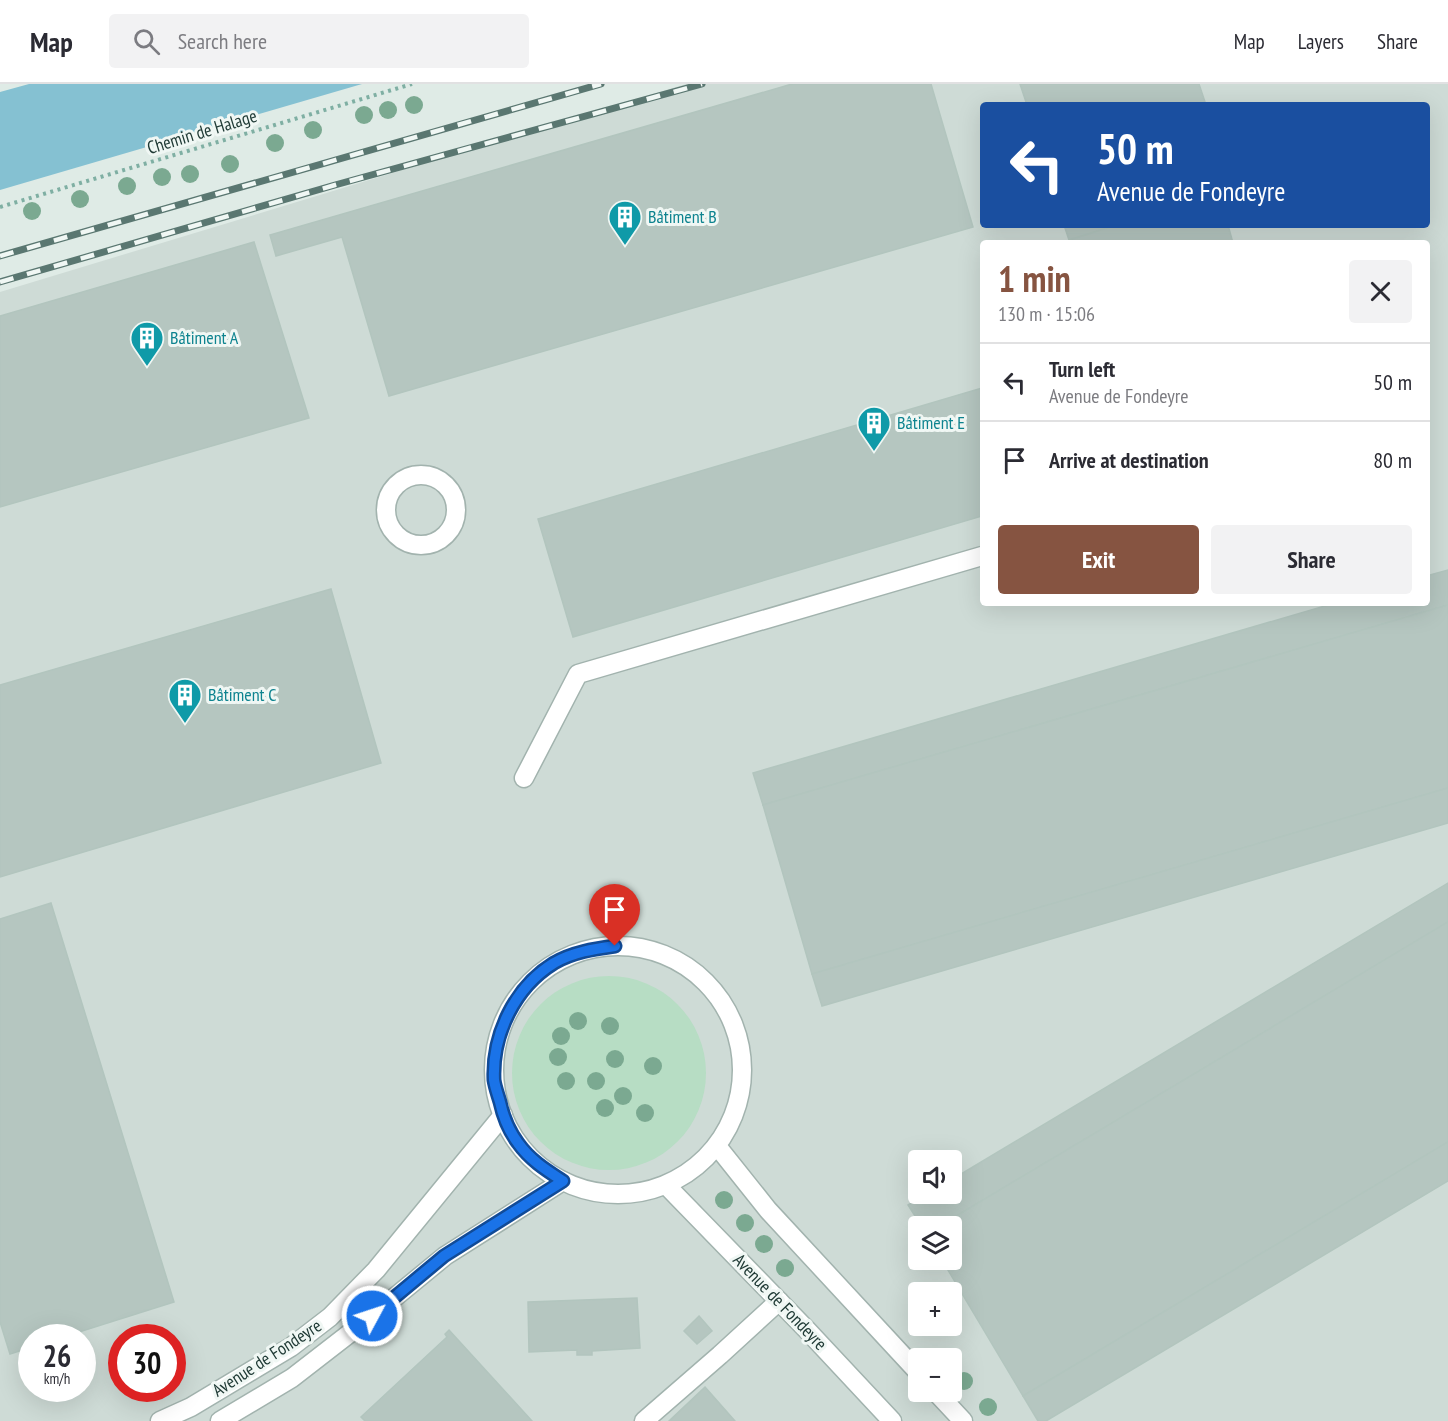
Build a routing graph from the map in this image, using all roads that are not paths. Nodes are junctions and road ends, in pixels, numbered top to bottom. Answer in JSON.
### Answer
{"nodes":[{"id":1,"x":980,"y":557,"type":"edge"},
{"id":2,"x":524,"y":778,"type":"dead end"},
{"id":3,"x":503,"y":1115,"type":"junction"},
{"id":4,"x":717,"y":1146,"type":"junction"},
{"id":5,"x":563,"y":1181,"type":"junction"},
{"id":6,"x":666,"y":1185,"type":"junction"},
{"id":7,"x":779,"y":1301,"type":"junction"},
{"id":8,"x":908,"y":1361,"type":"edge"},
{"id":9,"x":945,"y":1402,"type":"edge"},
{"id":10,"x":160,"y":1421,"type":"edge"},
{"id":11,"x":220,"y":1421,"type":"edge"},
{"id":12,"x":644,"y":1421,"type":"edge"},
{"id":13,"x":892,"y":1421,"type":"edge"},
{"id":14,"x":963,"y":1421,"type":"edge"}],
"edges":[{"from":1,"to":2,"type":"street"},
{"from":3,"to":4,"type":"street"},
{"from":3,"to":5,"type":"street"},
{"from":3,"to":10,"type":"street","name":"Avenue de Fondeyre"},
{"from":4,"to":6,"type":"street"},
{"from":4,"to":8,"type":"street"},
{"from":5,"to":6,"type":"street"},
{"from":5,"to":11,"type":"street","name":"Avenue de Fondeyre"},
{"from":6,"to":7,"type":"street","name":"Avenue de Fondeyre"},
{"from":7,"to":12,"type":"street"},
{"from":7,"to":13,"type":"street","name":"Avenue de Fondeyre"},
{"from":9,"to":14,"type":"street"}]}
